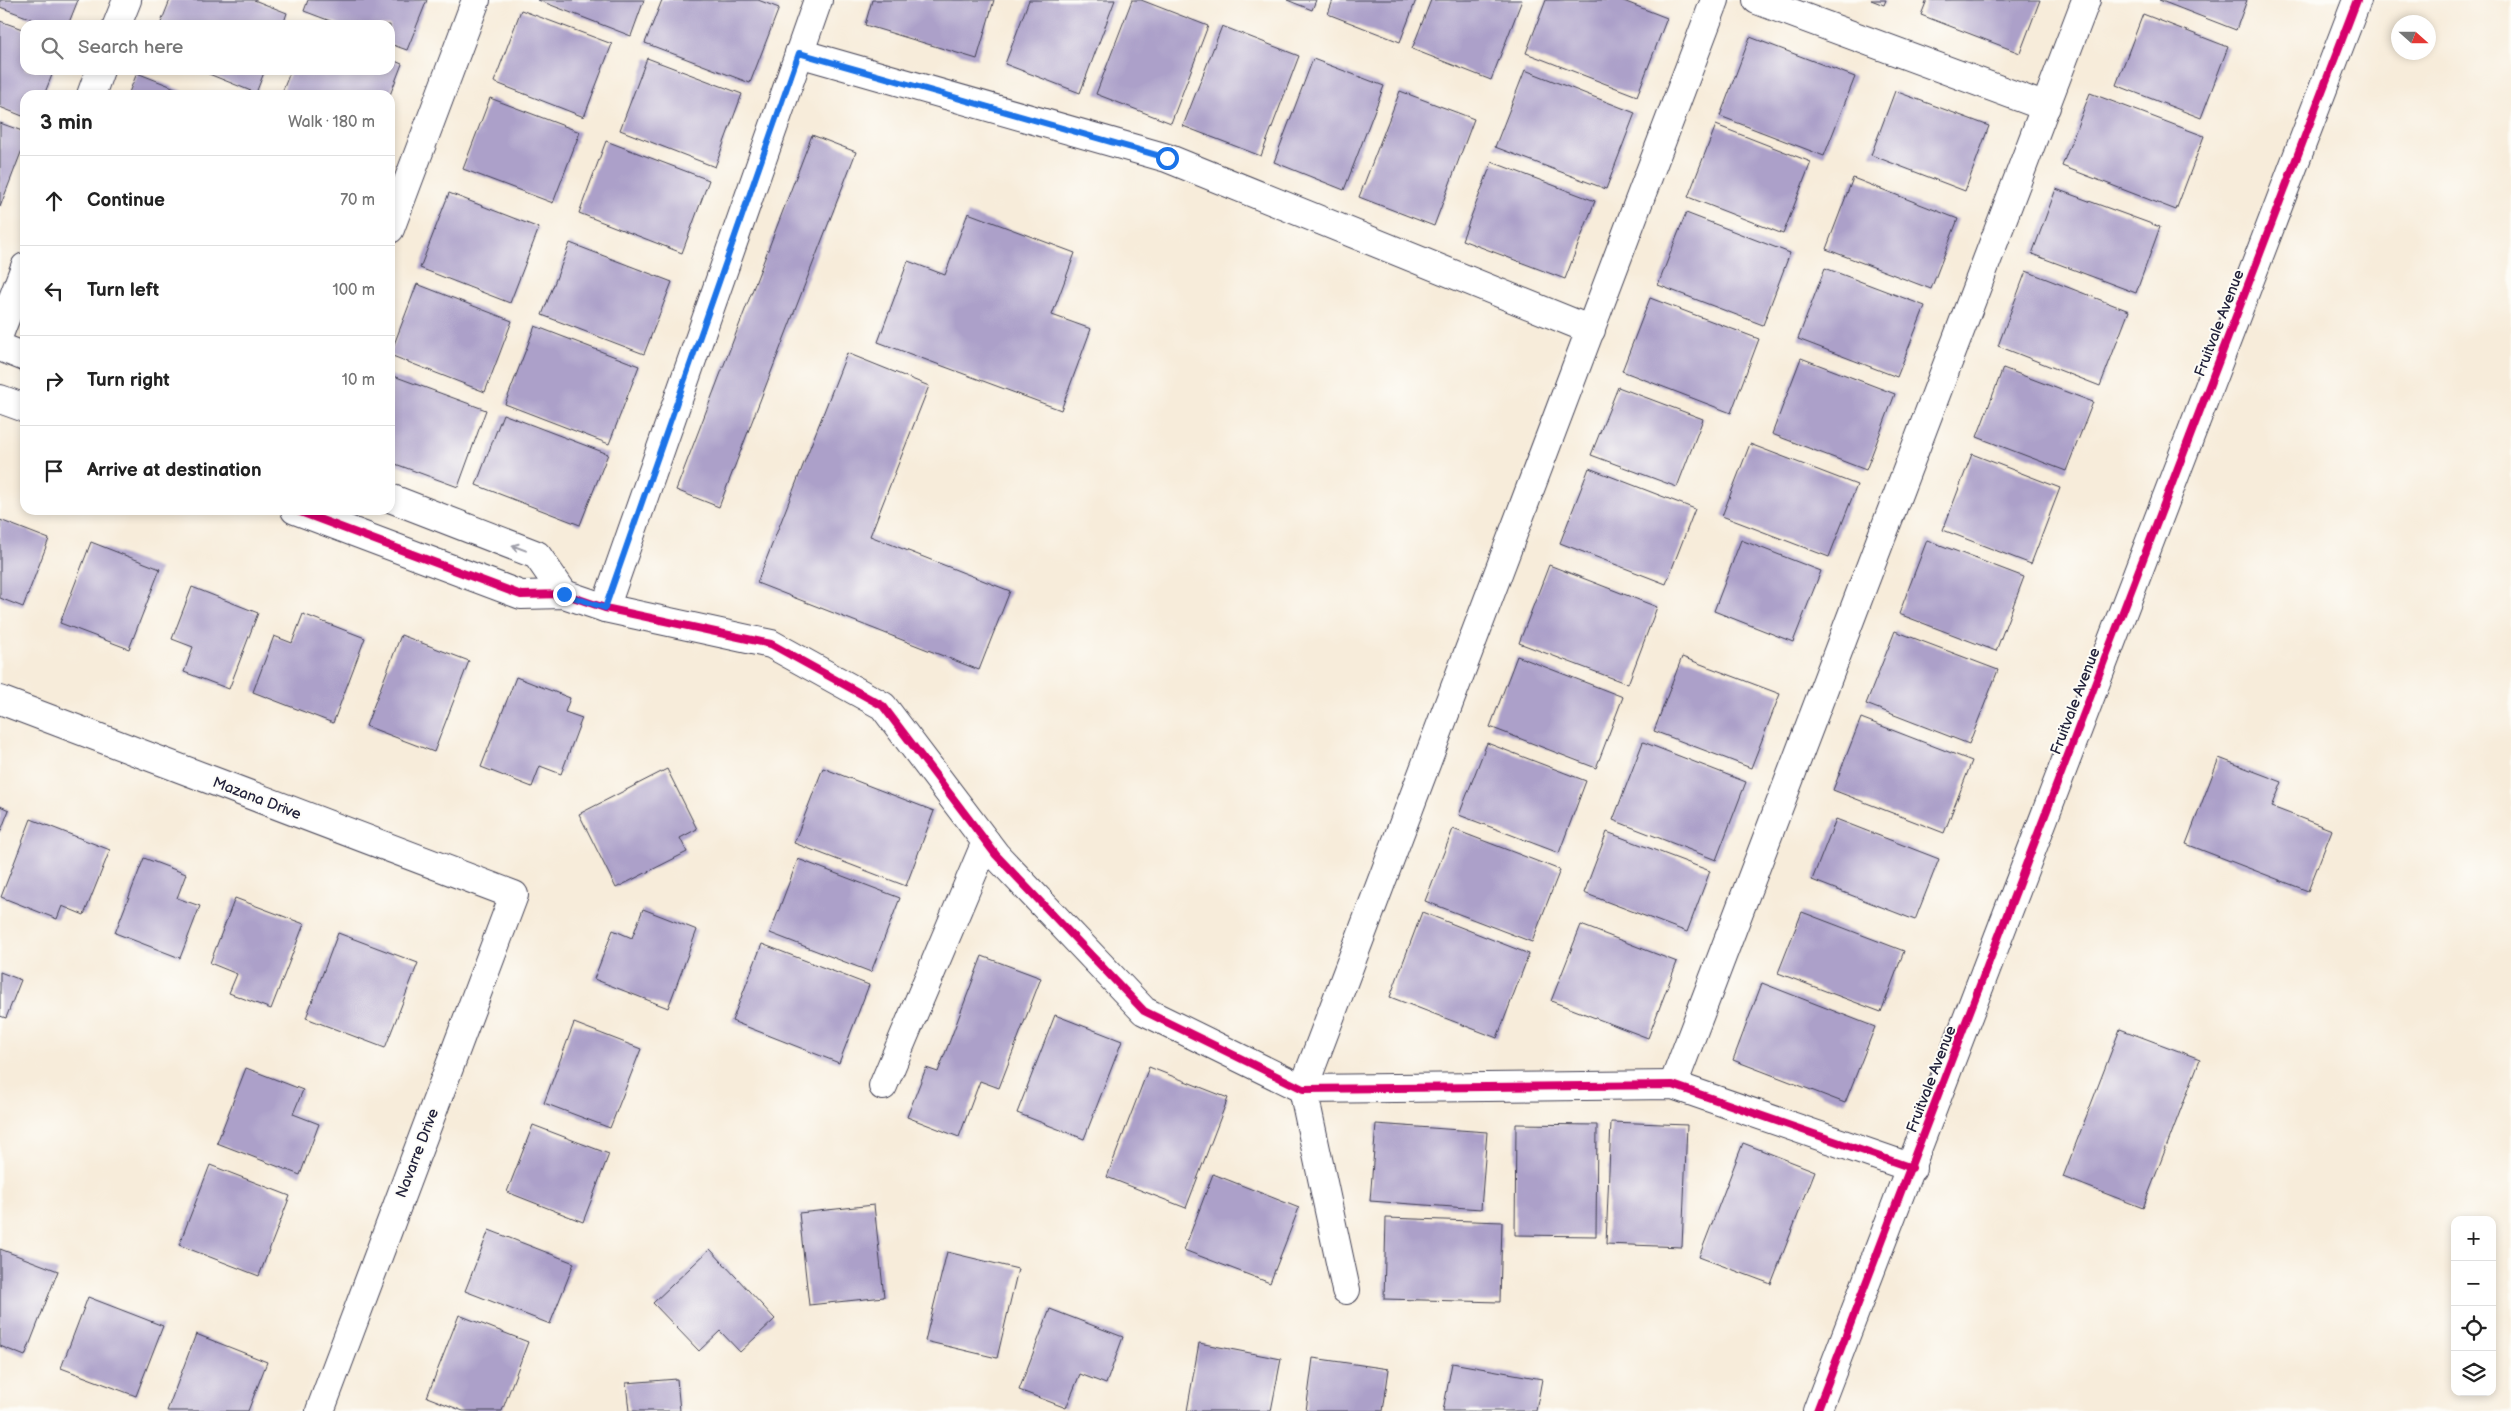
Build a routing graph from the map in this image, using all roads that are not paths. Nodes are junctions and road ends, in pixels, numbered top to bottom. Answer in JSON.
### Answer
{"nodes":[{"id":1,"x":127,"y":0,"type":"edge"},
{"id":2,"x":476,"y":0,"type":"edge"},
{"id":3,"x":818,"y":0,"type":"edge"},
{"id":4,"x":1715,"y":0,"type":"edge"},
{"id":5,"x":1758,"y":0,"type":"edge"},
{"id":6,"x":2086,"y":0,"type":"edge"},
{"id":7,"x":2357,"y":0,"type":"edge"},
{"id":8,"x":119,"y":20,"type":"edge"},
{"id":9,"x":799,"y":53,"type":"junction"},
{"id":10,"x":98,"y":75,"type":"edge"},
{"id":11,"x":93,"y":90,"type":"edge"},
{"id":12,"x":2046,"y":106,"type":"junction"},
{"id":13,"x":395,"y":216,"type":"edge"},
{"id":14,"x":20,"y":280,"type":"edge"},
{"id":15,"x":1591,"y":330,"type":"junction"},
{"id":16,"x":0,"y":332,"type":"edge"},
{"id":17,"x":0,"y":347,"type":"edge"},
{"id":18,"x":20,"y":355,"type":"edge"},
{"id":19,"x":0,"y":399,"type":"edge"},
{"id":20,"x":20,"y":406,"type":"edge"},
{"id":21,"x":395,"y":500,"type":"edge"},
{"id":22,"x":308,"y":515,"type":"edge"},
{"id":23,"x":564,"y":594,"type":"junction"},
{"id":24,"x":605,"y":608,"type":"junction"},
{"id":25,"x":0,"y":700,"type":"edge"},
{"id":26,"x":986,"y":842,"type":"junction"},
{"id":27,"x":514,"y":895,"type":"joint"},
{"id":28,"x":1673,"y":1085,"type":"junction"},
{"id":29,"x":883,"y":1086,"type":"dead end"},
{"id":30,"x":1303,"y":1089,"type":"junction"},
{"id":31,"x":1912,"y":1168,"type":"junction"},
{"id":32,"x":1346,"y":1290,"type":"dead end"},
{"id":33,"x":320,"y":1411,"type":"edge"},
{"id":34,"x":1817,"y":1411,"type":"edge"}],
"edges":[{"from":1,"to":8,"type":"street"},
{"from":2,"to":13,"type":"street"},
{"from":3,"to":9,"type":"street"},
{"from":4,"to":15,"type":"street"},
{"from":5,"to":12,"type":"street"},
{"from":6,"to":12,"type":"street"},
{"from":7,"to":31,"type":"street","name":"Fruitvale Avenue"},
{"from":9,"to":15,"type":"street"},
{"from":9,"to":24,"type":"street"},
{"from":10,"to":11,"type":"street"},
{"from":12,"to":28,"type":"street"},
{"from":14,"to":16,"type":"street"},
{"from":15,"to":30,"type":"street"},
{"from":17,"to":18,"type":"street"},
{"from":19,"to":20,"type":"street"},
{"from":23,"to":21,"type":"street","one_way":true},
{"from":22,"to":23,"type":"street"},
{"from":23,"to":24,"type":"street"},
{"from":24,"to":26,"type":"street"},
{"from":25,"to":27,"type":"street","name":"Mazana Drive"},
{"from":26,"to":29,"type":"street"},
{"from":26,"to":30,"type":"street"},
{"from":27,"to":33,"type":"street","name":"Navarre Drive"},
{"from":28,"to":30,"type":"street"},
{"from":28,"to":31,"type":"street"},
{"from":30,"to":32,"type":"street"},
{"from":31,"to":34,"type":"street","name":"Fruitvale Avenue"}]}
